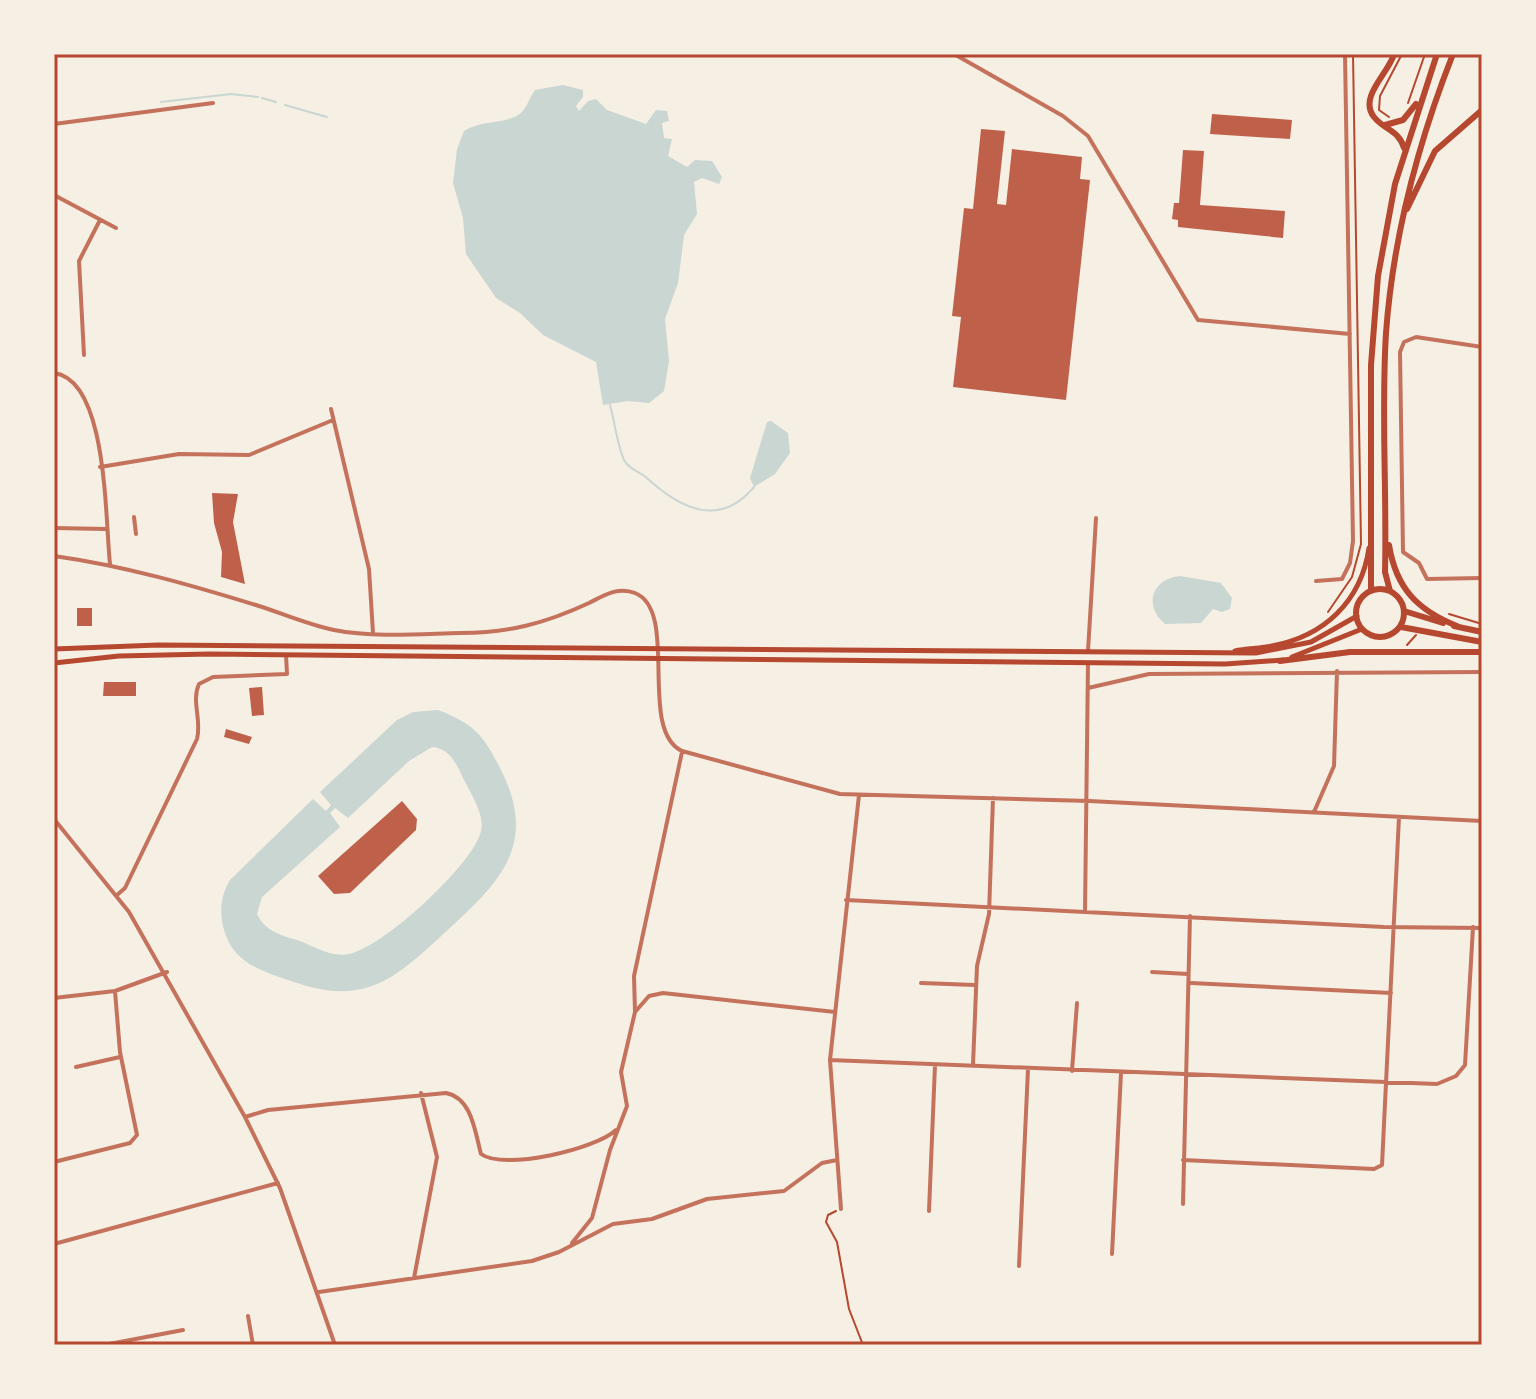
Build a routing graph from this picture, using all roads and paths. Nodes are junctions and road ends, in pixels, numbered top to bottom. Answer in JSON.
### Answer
{"nodes":[{"id":1,"x":954,"y":54,"type":"edge"},
{"id":2,"x":1345,"y":54,"type":"edge"},
{"id":3,"x":1353,"y":54,"type":"edge"},
{"id":4,"x":1394,"y":54,"type":"edge"},
{"id":5,"x":1402,"y":54,"type":"edge"},
{"id":6,"x":1425,"y":54,"type":"edge"},
{"id":7,"x":1437,"y":54,"type":"edge"},
{"id":8,"x":1453,"y":54,"type":"edge"},
{"id":9,"x":1422,"y":95,"type":"junction"},
{"id":10,"x":213,"y":103,"type":"dead end"},
{"id":11,"x":1406,"y":110,"type":"dead end"},
{"id":12,"x":1482,"y":110,"type":"edge"},
{"id":13,"x":1396,"y":117,"type":"dead end"},
{"id":14,"x":54,"y":124,"type":"edge"},
{"id":15,"x":1385,"y":125,"type":"junction"},
{"id":16,"x":1404,"y":150,"type":"junction"},
{"id":17,"x":54,"y":195,"type":"edge"},
{"id":18,"x":1403,"y":216,"type":"junction"},
{"id":19,"x":100,"y":220,"type":"junction"},
{"id":20,"x":116,"y":228,"type":"dead end"},
{"id":21,"x":1350,"y":334,"type":"junction"},
{"id":22,"x":1482,"y":347,"type":"edge"},
{"id":23,"x":84,"y":355,"type":"dead end"},
{"id":24,"x":54,"y":373,"type":"edge"},
{"id":25,"x":331,"y":409,"type":"dead end"},
{"id":26,"x":333,"y":420,"type":"junction"},
{"id":27,"x":100,"y":467,"type":"junction"},
{"id":28,"x":1373,"y":505,"type":"junction"},
{"id":29,"x":134,"y":517,"type":"dead end"},
{"id":30,"x":1096,"y":518,"type":"dead end"},
{"id":31,"x":1386,"y":526,"type":"junction"},
{"id":32,"x":54,"y":528,"type":"edge"},
{"id":33,"x":106,"y":529,"type":"junction"},
{"id":34,"x":136,"y":534,"type":"dead end"},
{"id":35,"x":54,"y":556,"type":"edge"},
{"id":36,"x":110,"y":564,"type":"junction"},
{"id":37,"x":1482,"y":578,"type":"edge"},
{"id":38,"x":1316,"y":581,"type":"dead end"},
{"id":39,"x":1371,"y":591,"type":"junction"},
{"id":40,"x":1390,"y":591,"type":"junction"},
{"id":41,"x":1326,"y":611,"type":"dead end"},
{"id":42,"x":1404,"y":611,"type":"junction"},
{"id":43,"x":1447,"y":614,"type":"dead end"},
{"id":44,"x":1357,"y":616,"type":"junction"},
{"id":45,"x":1482,"y":624,"type":"edge"},
{"id":46,"x":1457,"y":626,"type":"junction"},
{"id":47,"x":1401,"y":627,"type":"junction"},
{"id":48,"x":1362,"y":629,"type":"junction"},
{"id":49,"x":1482,"y":632,"type":"edge"},
{"id":50,"x":373,"y":633,"type":"junction"},
{"id":51,"x":1416,"y":634,"type":"dead end"},
{"id":52,"x":1482,"y":642,"type":"edge"},
{"id":53,"x":1398,"y":646,"type":"dead end"},
{"id":54,"x":656,"y":647,"type":"junction"},
{"id":55,"x":54,"y":649,"type":"edge"},
{"id":56,"x":1088,"y":651,"type":"junction"},
{"id":57,"x":1230,"y":652,"type":"junction"},
{"id":58,"x":1482,"y":652,"type":"edge"},
{"id":59,"x":286,"y":654,"type":"junction"},
{"id":60,"x":657,"y":659,"type":"junction"},
{"id":61,"x":1280,"y":661,"type":"junction"},
{"id":62,"x":54,"y":663,"type":"edge"},
{"id":63,"x":1088,"y":663,"type":"junction"},
{"id":64,"x":1337,"y":671,"type":"junction"},
{"id":65,"x":1482,"y":672,"type":"edge"},
{"id":66,"x":1088,"y":688,"type":"junction"},
{"id":67,"x":682,"y":751,"type":"junction"},
{"id":68,"x":859,"y":795,"type":"junction"},
{"id":69,"x":993,"y":798,"type":"junction"},
{"id":70,"x":1089,"y":801,"type":"junction"},
{"id":71,"x":1314,"y":812,"type":"junction"},
{"id":72,"x":1399,"y":817,"type":"junction"},
{"id":73,"x":54,"y":819,"type":"edge"},
{"id":74,"x":1482,"y":821,"type":"edge"},
{"id":75,"x":117,"y":895,"type":"junction"},
{"id":76,"x":846,"y":900,"type":"junction"},
{"id":77,"x":988,"y":909,"type":"junction"},
{"id":78,"x":1085,"y":912,"type":"junction"},
{"id":79,"x":1190,"y":916,"type":"junction"},
{"id":80,"x":1394,"y":927,"type":"junction"},
{"id":81,"x":1473,"y":927,"type":"junction"},
{"id":82,"x":1482,"y":928,"type":"edge"},
{"id":83,"x":167,"y":972,"type":"junction"},
{"id":84,"x":1152,"y":972,"type":"dead end"},
{"id":85,"x":1188,"y":974,"type":"junction"},
{"id":86,"x":921,"y":983,"type":"dead end"},
{"id":87,"x":1191,"y":983,"type":"junction"},
{"id":88,"x":975,"y":985,"type":"junction"},
{"id":89,"x":115,"y":991,"type":"junction"},
{"id":90,"x":1391,"y":993,"type":"junction"},
{"id":91,"x":54,"y":998,"type":"edge"},
{"id":92,"x":1077,"y":1003,"type":"dead end"},
{"id":93,"x":635,"y":1012,"type":"junction"},
{"id":94,"x":835,"y":1012,"type":"junction"},
{"id":95,"x":121,"y":1057,"type":"junction"},
{"id":96,"x":830,"y":1060,"type":"junction"},
{"id":97,"x":935,"y":1065,"type":"junction"},
{"id":98,"x":973,"y":1066,"type":"junction"},
{"id":99,"x":76,"y":1067,"type":"dead end"},
{"id":100,"x":1028,"y":1069,"type":"junction"},
{"id":101,"x":1072,"y":1071,"type":"junction"},
{"id":102,"x":1121,"y":1073,"type":"junction"},
{"id":103,"x":1187,"y":1075,"type":"junction"},
{"id":104,"x":1387,"y":1084,"type":"junction"},
{"id":105,"x":421,"y":1093,"type":"junction"},
{"id":106,"x":245,"y":1117,"type":"junction"},
{"id":107,"x":620,"y":1124,"type":"junction"},
{"id":108,"x":837,"y":1160,"type":"junction"},
{"id":109,"x":1183,"y":1160,"type":"junction"},
{"id":110,"x":54,"y":1162,"type":"edge"},
{"id":111,"x":278,"y":1183,"type":"junction"},
{"id":112,"x":1183,"y":1204,"type":"dead end"},
{"id":113,"x":841,"y":1209,"type":"joint"},
{"id":114,"x":929,"y":1211,"type":"dead end"},
{"id":115,"x":54,"y":1244,"type":"edge"},
{"id":116,"x":564,"y":1250,"type":"junction"},
{"id":117,"x":1112,"y":1254,"type":"dead end"},
{"id":118,"x":1019,"y":1266,"type":"dead end"},
{"id":119,"x":414,"y":1278,"type":"junction"},
{"id":120,"x":319,"y":1292,"type":"junction"},
{"id":121,"x":248,"y":1316,"type":"dead end"},
{"id":122,"x":183,"y":1330,"type":"dead end"},
{"id":123,"x":104,"y":1345,"type":"edge"},
{"id":124,"x":253,"y":1345,"type":"edge"},
{"id":125,"x":335,"y":1345,"type":"edge"},
{"id":126,"x":863,"y":1345,"type":"edge"}],
"edges":[{"from":1,"to":21,"type":"street"},
{"from":2,"to":21,"type":"street"},
{"from":3,"to":41,"type":"path"},
{"from":4,"to":15,"type":"main road"},
{"from":5,"to":13,"type":"path"},
{"from":6,"to":11,"type":"path"},
{"from":7,"to":9,"type":"main road"},
{"from":8,"to":18,"type":"main road"},
{"from":9,"to":15,"type":"main road"},
{"from":9,"to":16,"type":"main road"},
{"from":10,"to":14,"type":"street"},
{"from":12,"to":18,"type":"main road"},
{"from":15,"to":16,"type":"main road"},
{"from":16,"to":28,"type":"main road"},
{"from":17,"to":19,"type":"street"},
{"from":18,"to":31,"type":"main road"},
{"from":19,"to":20,"type":"street"},
{"from":19,"to":23,"type":"street"},
{"from":21,"to":38,"type":"street"},
{"from":22,"to":37,"type":"street"},
{"from":24,"to":27,"type":"street"},
{"from":25,"to":26,"type":"street"},
{"from":26,"to":27,"type":"street"},
{"from":26,"to":50,"type":"street"},
{"from":27,"to":33,"type":"street"},
{"from":28,"to":39,"type":"main road"},
{"from":28,"to":57,"type":"main road"},
{"from":29,"to":34,"type":"street"},
{"from":30,"to":56,"type":"street"},
{"from":31,"to":40,"type":"main road"},
{"from":31,"to":46,"type":"main road"},
{"from":32,"to":33,"type":"street"},
{"from":33,"to":36,"type":"street"},
{"from":35,"to":36,"type":"street"},
{"from":36,"to":50,"type":"street"},
{"from":39,"to":40,"type":"main road"},
{"from":39,"to":44,"type":"main road"},
{"from":40,"to":42,"type":"main road"},
{"from":42,"to":46,"type":"main road"},
{"from":42,"to":47,"type":"main road"},
{"from":43,"to":45,"type":"path"},
{"from":44,"to":48,"type":"main road"},
{"from":44,"to":57,"type":"main road"},
{"from":46,"to":49,"type":"main road"},
{"from":47,"to":48,"type":"main road"},
{"from":47,"to":52,"type":"main road"},
{"from":48,"to":61,"type":"main road"},
{"from":50,"to":54,"type":"street"},
{"from":51,"to":53,"type":"path"},
{"from":54,"to":55,"type":"main road"},
{"from":54,"to":56,"type":"main road"},
{"from":54,"to":60,"type":"street"},
{"from":56,"to":57,"type":"main road"},
{"from":58,"to":61,"type":"main road"},
{"from":59,"to":60,"type":"main road"},
{"from":59,"to":62,"type":"main road"},
{"from":59,"to":75,"type":"street"},
{"from":60,"to":63,"type":"main road"},
{"from":60,"to":67,"type":"street"},
{"from":61,"to":63,"type":"main road"},
{"from":63,"to":66,"type":"street"},
{"from":64,"to":65,"type":"street"},
{"from":64,"to":66,"type":"street"},
{"from":64,"to":71,"type":"street"},
{"from":66,"to":70,"type":"street"},
{"from":67,"to":68,"type":"street"},
{"from":67,"to":93,"type":"street"},
{"from":68,"to":69,"type":"street"},
{"from":68,"to":76,"type":"street"},
{"from":69,"to":70,"type":"street"},
{"from":69,"to":77,"type":"street"},
{"from":70,"to":71,"type":"street"},
{"from":70,"to":78,"type":"street"},
{"from":71,"to":72,"type":"street"},
{"from":72,"to":74,"type":"street"},
{"from":72,"to":80,"type":"street"},
{"from":73,"to":75,"type":"street"},
{"from":75,"to":83,"type":"street"},
{"from":76,"to":77,"type":"street"},
{"from":76,"to":94,"type":"street"},
{"from":77,"to":78,"type":"street"},
{"from":77,"to":88,"type":"street"},
{"from":78,"to":79,"type":"street"},
{"from":79,"to":80,"type":"street"},
{"from":79,"to":85,"type":"street"},
{"from":80,"to":81,"type":"street"},
{"from":80,"to":90,"type":"street"},
{"from":81,"to":82,"type":"street"},
{"from":81,"to":104,"type":"street"},
{"from":83,"to":89,"type":"street"},
{"from":83,"to":106,"type":"street"},
{"from":84,"to":85,"type":"street"},
{"from":85,"to":87,"type":"street"},
{"from":86,"to":88,"type":"street"},
{"from":87,"to":90,"type":"street"},
{"from":87,"to":103,"type":"street"},
{"from":88,"to":98,"type":"street"},
{"from":89,"to":91,"type":"street"},
{"from":89,"to":95,"type":"street"},
{"from":90,"to":104,"type":"street"},
{"from":92,"to":101,"type":"street"},
{"from":93,"to":94,"type":"street"},
{"from":93,"to":107,"type":"street"},
{"from":94,"to":96,"type":"street"},
{"from":95,"to":99,"type":"street"},
{"from":95,"to":110,"type":"street"},
{"from":96,"to":97,"type":"street"},
{"from":96,"to":108,"type":"street"},
{"from":97,"to":98,"type":"street"},
{"from":97,"to":114,"type":"street"},
{"from":98,"to":100,"type":"street"},
{"from":100,"to":101,"type":"street"},
{"from":100,"to":118,"type":"street"},
{"from":101,"to":102,"type":"street"},
{"from":102,"to":103,"type":"street"},
{"from":102,"to":117,"type":"street"},
{"from":103,"to":104,"type":"street"},
{"from":103,"to":109,"type":"street"},
{"from":104,"to":109,"type":"street"},
{"from":105,"to":106,"type":"street"},
{"from":105,"to":107,"type":"street"},
{"from":105,"to":119,"type":"street"},
{"from":106,"to":111,"type":"street"},
{"from":107,"to":116,"type":"street"},
{"from":108,"to":113,"type":"street"},
{"from":108,"to":116,"type":"street"},
{"from":109,"to":112,"type":"street"},
{"from":111,"to":115,"type":"street"},
{"from":111,"to":120,"type":"street"},
{"from":113,"to":126,"type":"path"},
{"from":116,"to":119,"type":"street"},
{"from":119,"to":120,"type":"street"},
{"from":120,"to":125,"type":"street"},
{"from":121,"to":124,"type":"street"},
{"from":122,"to":123,"type":"street"}]}
